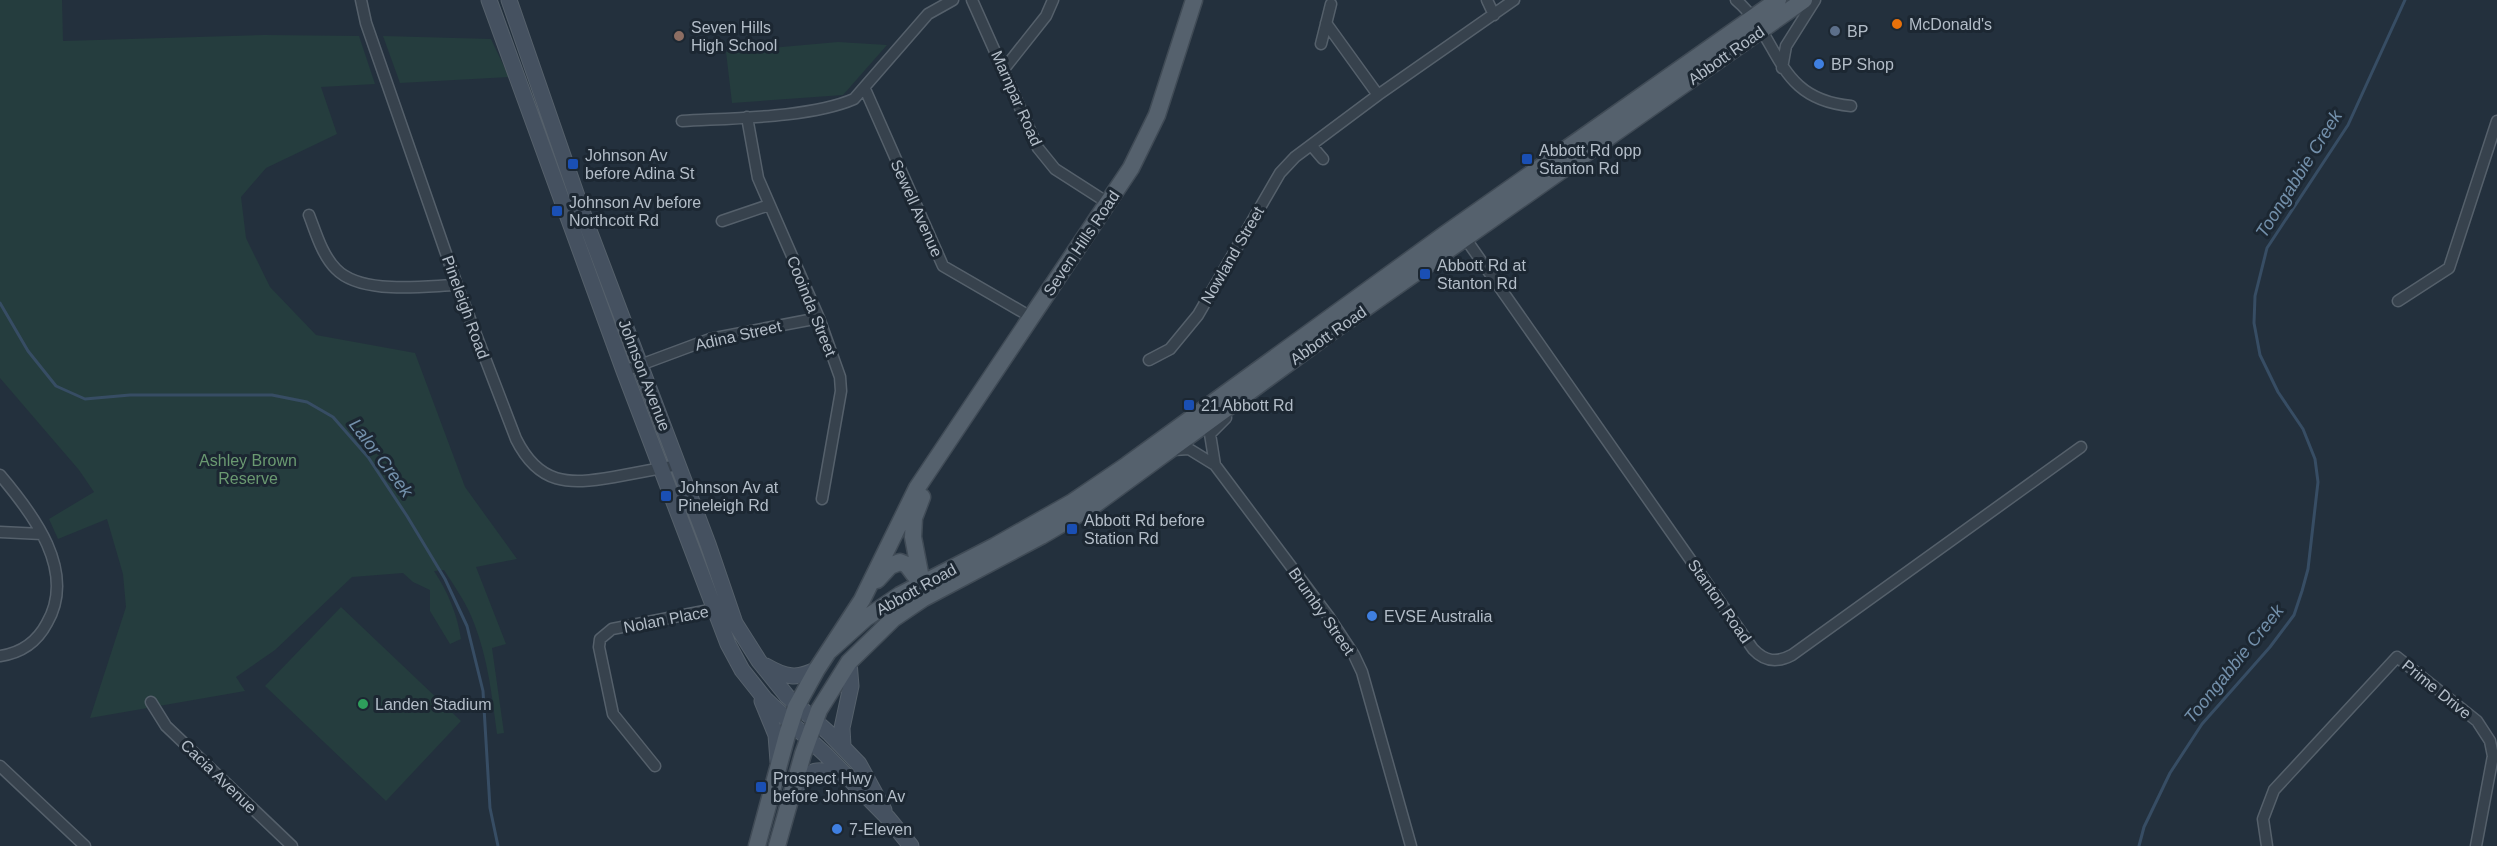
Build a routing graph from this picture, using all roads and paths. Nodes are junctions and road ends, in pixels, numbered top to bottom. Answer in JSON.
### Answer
{"nodes":[{"id":1,"x":361,"y":0,"type":"edge"},
{"id":2,"x":489,"y":0,"type":"edge"},
{"id":3,"x":509,"y":0,"type":"edge"},
{"id":4,"x":953,"y":0,"type":"edge"},
{"id":5,"x":972,"y":0,"type":"edge"},
{"id":6,"x":1053,"y":0,"type":"edge"},
{"id":7,"x":1194,"y":0,"type":"edge"},
{"id":8,"x":1486,"y":0,"type":"edge"},
{"id":9,"x":1514,"y":0,"type":"edge"},
{"id":10,"x":1736,"y":0,"type":"edge"},
{"id":11,"x":1778,"y":0,"type":"edge"},
{"id":12,"x":1804,"y":0,"type":"edge"},
{"id":13,"x":1815,"y":0,"type":"edge"},
{"id":14,"x":1331,"y":4,"type":"dead end"},
{"id":15,"x":1494,"y":15,"type":"junction"},
{"id":16,"x":1326,"y":23,"type":"junction"},
{"id":17,"x":1756,"y":24,"type":"junction"},
{"id":18,"x":1321,"y":44,"type":"dead end"},
{"id":19,"x":1782,"y":68,"type":"junction"},
{"id":20,"x":1004,"y":69,"type":"junction"},
{"id":21,"x":865,"y":89,"type":"junction"},
{"id":22,"x":1378,"y":95,"type":"junction"},
{"id":23,"x":1851,"y":106,"type":"dead end"},
{"id":24,"x":747,"y":117,"type":"junction"},
{"id":25,"x":2497,"y":120,"type":"edge"},
{"id":26,"x":682,"y":121,"type":"dead end"},
{"id":27,"x":1311,"y":145,"type":"junction"},
{"id":28,"x":1323,"y":159,"type":"dead end"},
{"id":29,"x":1108,"y":203,"type":"junction"},
{"id":30,"x":769,"y":205,"type":"junction"},
{"id":31,"x":309,"y":215,"type":"dead end"},
{"id":32,"x":722,"y":221,"type":"dead end"},
{"id":33,"x":1460,"y":232,"type":"junction"},
{"id":34,"x":457,"y":285,"type":"junction"},
{"id":35,"x":2398,"y":301,"type":"dead end"},
{"id":36,"x":819,"y":318,"type":"junction"},
{"id":37,"x":1031,"y":318,"type":"junction"},
{"id":38,"x":1149,"y":360,"type":"dead end"},
{"id":39,"x":640,"y":364,"type":"junction"},
{"id":40,"x":624,"y":371,"type":"junction"},
{"id":41,"x":1258,"y":385,"type":"junction"},
{"id":42,"x":2081,"y":447,"type":"dead end"},
{"id":43,"x":1165,"y":453,"type":"junction"},
{"id":44,"x":678,"y":465,"type":"junction"},
{"id":45,"x":1215,"y":465,"type":"junction"},
{"id":46,"x":932,"y":467,"type":"junction"},
{"id":47,"x":662,"y":468,"type":"junction"},
{"id":48,"x":0,"y":475,"type":"edge"},
{"id":49,"x":822,"y":499,"type":"dead end"},
{"id":50,"x":0,"y":532,"type":"edge"},
{"id":51,"x":42,"y":534,"type":"junction"},
{"id":52,"x":923,"y":591,"type":"junction"},
{"id":53,"x":862,"y":600,"type":"junction"},
{"id":54,"x":721,"y":608,"type":"junction"},
{"id":55,"x":828,"y":652,"type":"junction"},
{"id":56,"x":0,"y":656,"type":"edge"},
{"id":57,"x":759,"y":661,"type":"junction"},
{"id":58,"x":849,"y":662,"type":"junction"},
{"id":59,"x":816,"y":669,"type":"junction"},
{"id":60,"x":752,"y":683,"type":"junction"},
{"id":61,"x":151,"y":702,"type":"dead end"},
{"id":62,"x":794,"y":715,"type":"junction"},
{"id":63,"x":814,"y":721,"type":"junction"},
{"id":64,"x":808,"y":739,"type":"junction"},
{"id":65,"x":843,"y":746,"type":"junction"},
{"id":66,"x":0,"y":766,"type":"edge"},
{"id":67,"x":655,"y":766,"type":"dead end"},
{"id":68,"x":778,"y":768,"type":"junction"},
{"id":69,"x":854,"y":783,"type":"junction"},
{"id":70,"x":793,"y":790,"type":"junction"},
{"id":71,"x":888,"y":818,"type":"junction"},
{"id":72,"x":85,"y":846,"type":"edge"},
{"id":73,"x":292,"y":846,"type":"edge"},
{"id":74,"x":757,"y":846,"type":"edge"},
{"id":75,"x":777,"y":846,"type":"edge"},
{"id":76,"x":910,"y":846,"type":"edge"},
{"id":77,"x":1411,"y":846,"type":"edge"},
{"id":78,"x":2267,"y":846,"type":"edge"},
{"id":79,"x":2476,"y":846,"type":"edge"}],
"edges":[{"from":1,"to":34,"type":"street","name":"Pineleigh Road"},
{"from":2,"to":40,"type":"main road","name":"Johnson Avenue"},
{"from":3,"to":39,"type":"main road","name":"Johnson Avenue"},
{"from":4,"to":21,"type":"street"},
{"from":5,"to":20,"type":"street","name":"Marnpar Road"},
{"from":6,"to":20,"type":"street"},
{"from":7,"to":29,"type":"main road","name":"Seven Hills Road"},
{"from":8,"to":15,"type":"street"},
{"from":9,"to":15,"type":"street","name":"Nowland Street"},
{"from":10,"to":17,"type":"street"},
{"from":11,"to":17,"type":"main road","name":"Abbott Road"},
{"from":12,"to":17,"type":"main road","name":"Abbott Road"},
{"from":13,"to":19,"type":"street"},
{"from":14,"to":16,"type":"street"},
{"from":15,"to":22,"type":"street","name":"Nowland Street"},
{"from":16,"to":18,"type":"street"},
{"from":16,"to":22,"type":"street"},
{"from":17,"to":19,"type":"street"},
{"from":17,"to":33,"type":"main road","name":"Abbott Road"},
{"from":19,"to":23,"type":"street"},
{"from":20,"to":29,"type":"street","name":"Marnpar Road"},
{"from":21,"to":24,"type":"street"},
{"from":21,"to":37,"type":"street","name":"Sewell Avenue"},
{"from":22,"to":27,"type":"street","name":"Nowland Street"},
{"from":24,"to":26,"type":"street"},
{"from":24,"to":30,"type":"street","name":"Cooinda Street"},
{"from":25,"to":35,"type":"street"},
{"from":27,"to":28,"type":"street"},
{"from":27,"to":38,"type":"street","name":"Nowland Street"},
{"from":29,"to":37,"type":"main road","name":"Seven Hills Road"},
{"from":30,"to":32,"type":"street"},
{"from":30,"to":36,"type":"street","name":"Cooinda Street"},
{"from":31,"to":34,"type":"street"},
{"from":33,"to":41,"type":"main road","name":"Abbott Road"},
{"from":33,"to":42,"type":"street","name":"Stanton Road"},
{"from":33,"to":52,"type":"main road","name":"Abbott Road"},
{"from":34,"to":47,"type":"street","name":"Pineleigh Road"},
{"from":36,"to":39,"type":"street","name":"Adina Street"},
{"from":36,"to":49,"type":"street","name":"Cooinda Street"},
{"from":37,"to":46,"type":"main road","name":"Seven Hills Road"},
{"from":39,"to":40,"type":"street","name":"Adina Street"},
{"from":39,"to":44,"type":"main road","name":"Johnson Avenue"},
{"from":40,"to":47,"type":"main road","name":"Johnson Avenue"},
{"from":41,"to":43,"type":"main road","name":"Abbott Road"},
{"from":41,"to":45,"type":"street","name":"Brumby Street"},
{"from":43,"to":45,"type":"street","name":"Brumby Street"},
{"from":43,"to":52,"type":"main road","name":"Abbott Road"},
{"from":44,"to":47,"type":"street","name":"Pineleigh Road"},
{"from":44,"to":54,"type":"main road","name":"Johnson Avenue"},
{"from":45,"to":77,"type":"street","name":"Brumby Street"},
{"from":46,"to":52,"type":"main road","name":"Seven Hills Road"},
{"from":46,"to":53,"type":"main road","name":"Seven Hills Road"},
{"from":47,"to":54,"type":"main road","name":"Johnson Avenue"},
{"from":48,"to":51,"type":"street"},
{"from":50,"to":51,"type":"street"},
{"from":51,"to":56,"type":"street"},
{"from":52,"to":53,"type":"main road"},
{"from":52,"to":55,"type":"main road","name":"Abbott Road"},
{"from":52,"to":58,"type":"main road","name":"Abbott Road"},
{"from":53,"to":55,"type":"main road","name":"Seven Hills Road"},
{"from":54,"to":57,"type":"main road","name":"Johnson Avenue"},
{"from":54,"to":60,"type":"main road","name":"Johnson Avenue"},
{"from":54,"to":67,"type":"street","name":"Nolan Place"},
{"from":55,"to":59,"type":"main road","name":"Seven Hills Road"},
{"from":57,"to":59,"type":"main road"},
{"from":57,"to":62,"type":"main road","name":"Johnson Avenue"},
{"from":58,"to":63,"type":"main road"},
{"from":58,"to":65,"type":"main road"},
{"from":59,"to":62,"type":"main road","name":"Seven Hills Road"},
{"from":60,"to":62,"type":"main road","name":"Johnson Avenue"},
{"from":60,"to":68,"type":"main road"},
{"from":61,"to":73,"type":"street","name":"Cacia Avenue"},
{"from":62,"to":63,"type":"main road","name":"Johnson Avenue"},
{"from":62,"to":64,"type":"main road","name":"Johnson Avenue"},
{"from":62,"to":68,"type":"main road","name":"Seven Hills Road"},
{"from":63,"to":64,"type":"main road"},
{"from":63,"to":65,"type":"main road","name":"Johnson Avenue"},
{"from":64,"to":69,"type":"main road","name":"Johnson Avenue"},
{"from":64,"to":70,"type":"main road"},
{"from":65,"to":71,"type":"main road","name":"Johnson Avenue"},
{"from":66,"to":72,"type":"street"},
{"from":68,"to":74,"type":"main road","name":"Seven Hills Road"},
{"from":69,"to":70,"type":"main road"},
{"from":69,"to":71,"type":"main road","name":"Johnson Avenue"},
{"from":70,"to":75,"type":"main road"},
{"from":71,"to":76,"type":"main road"},
{"from":78,"to":79,"type":"street","name":"Prime Drive"}]}
